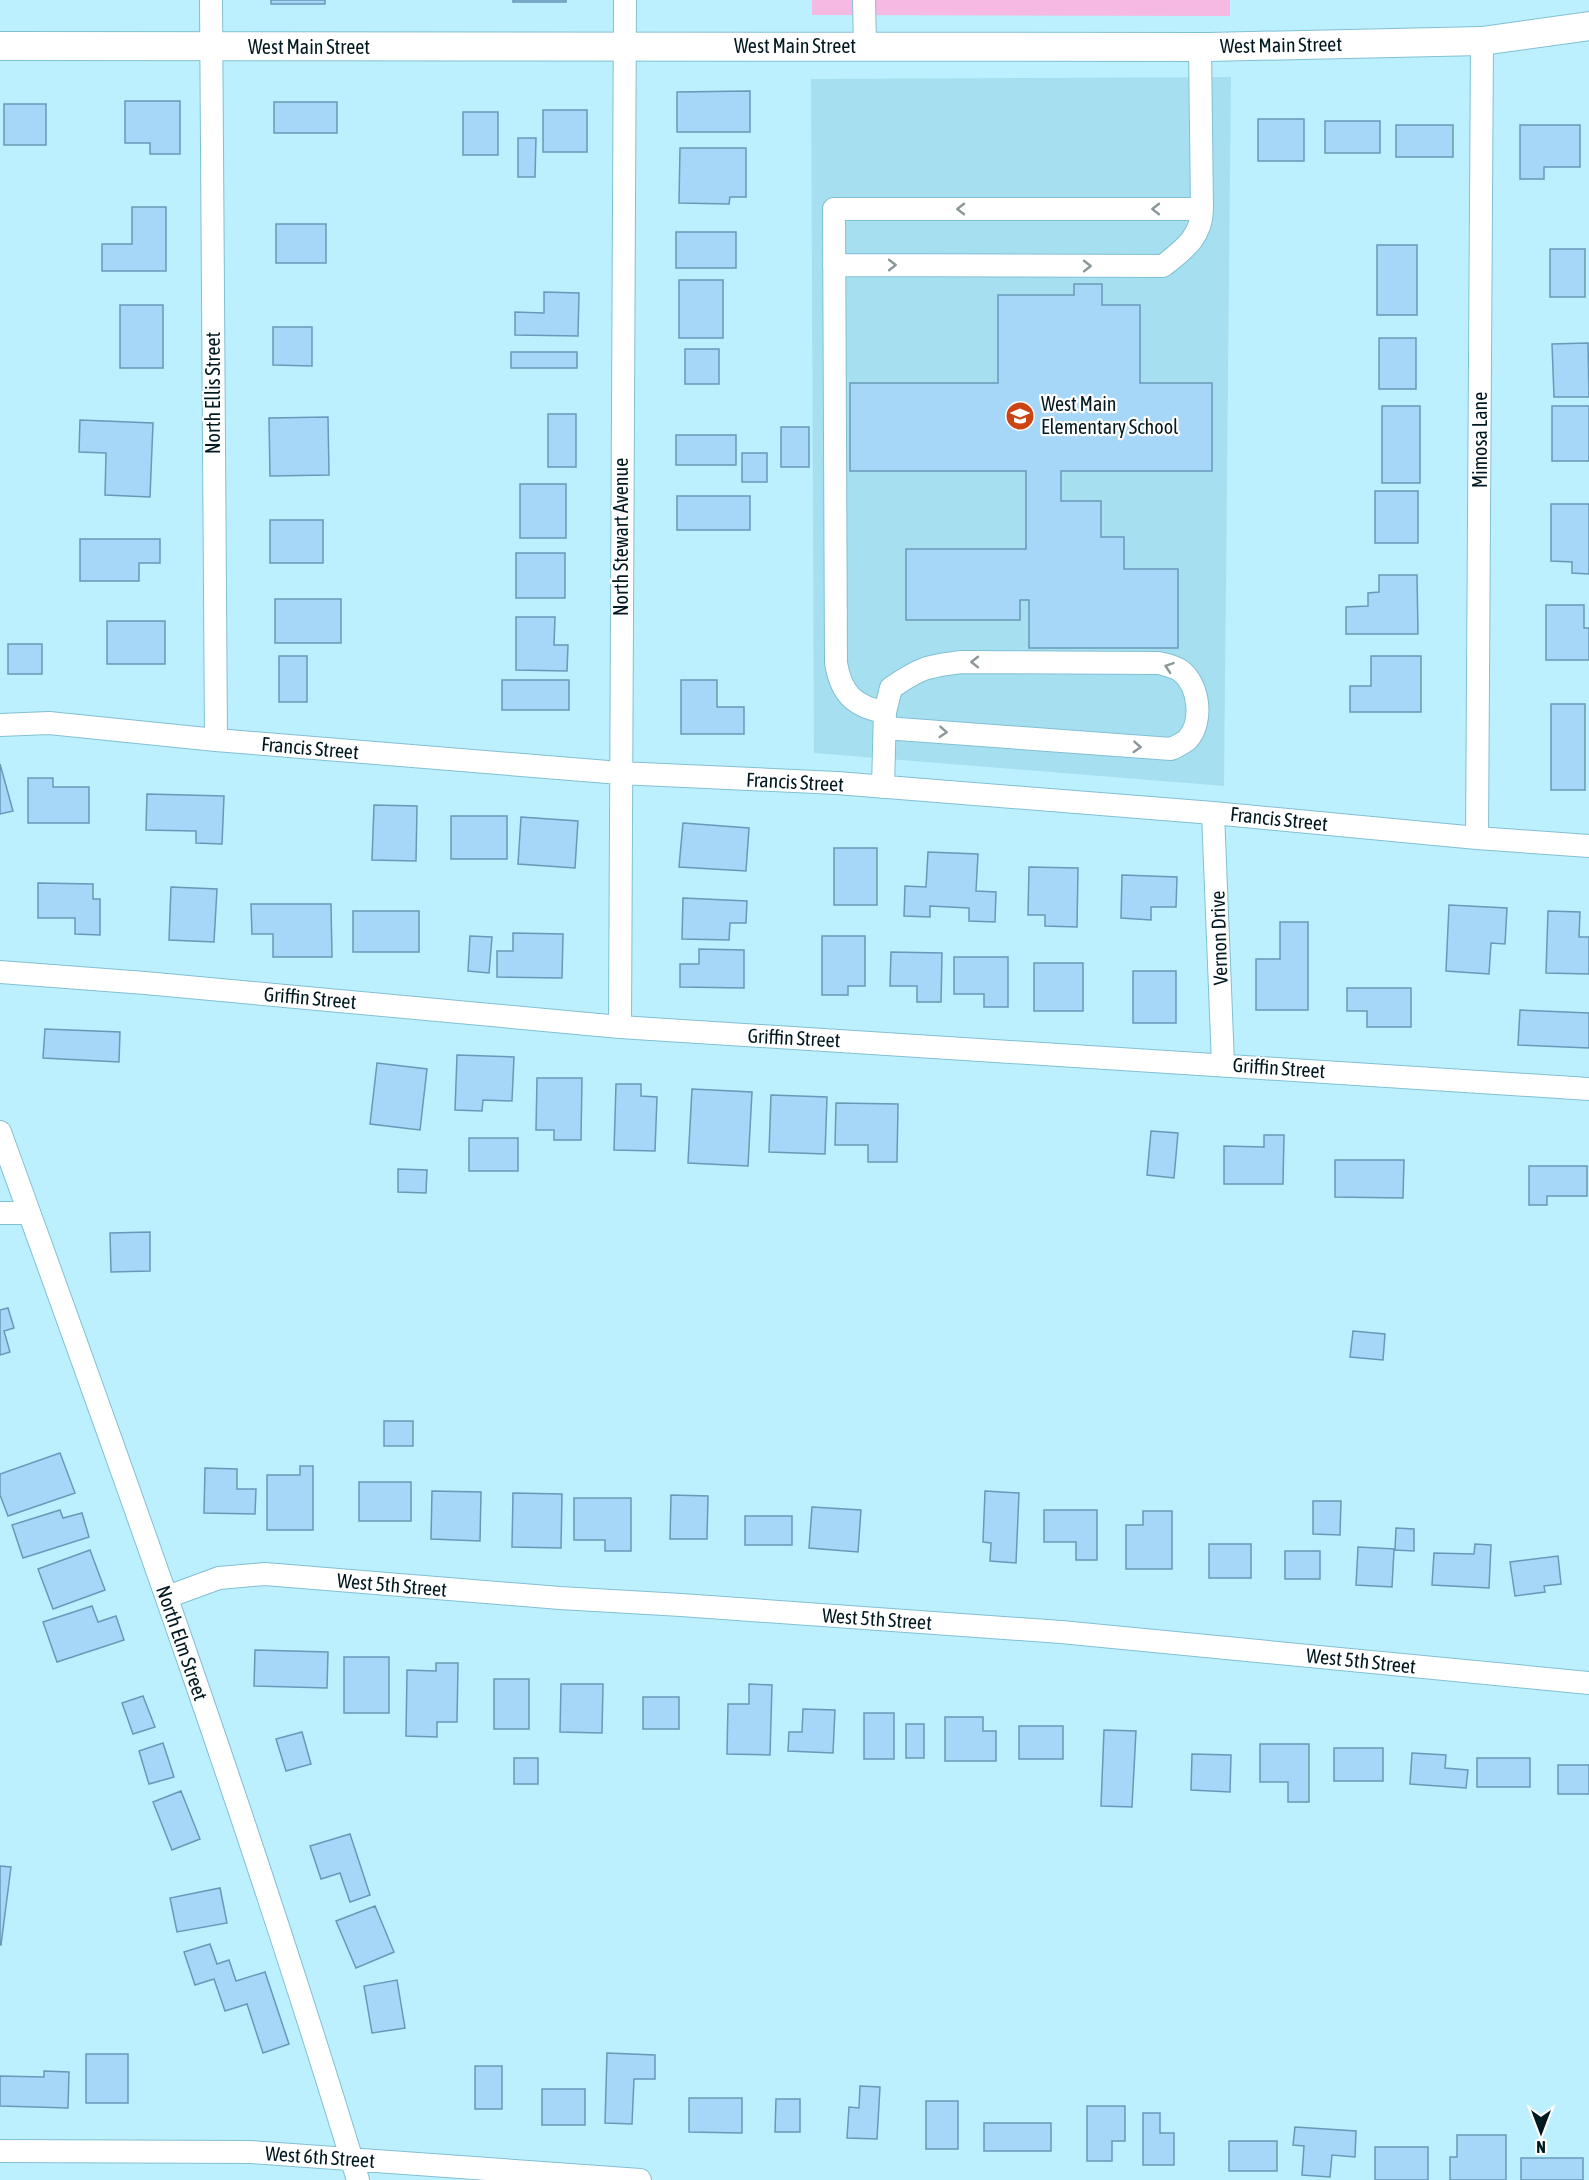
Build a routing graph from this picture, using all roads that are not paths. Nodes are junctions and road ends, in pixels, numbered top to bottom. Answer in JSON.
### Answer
{"nodes":[{"id":1,"x":211,"y":0,"type":"edge"},
{"id":2,"x":625,"y":0,"type":"edge"},
{"id":3,"x":864,"y":0,"type":"edge"},
{"id":4,"x":1589,"y":26,"type":"edge"},
{"id":5,"x":1482,"y":41,"type":"junction"},
{"id":6,"x":0,"y":46,"type":"edge"},
{"id":7,"x":624,"y":46,"type":"junction"},
{"id":8,"x":865,"y":46,"type":"junction"},
{"id":9,"x":211,"y":47,"type":"junction"},
{"id":10,"x":1200,"y":47,"type":"junction"},
{"id":11,"x":1202,"y":209,"type":"junction"},
{"id":12,"x":834,"y":265,"type":"junction"},
{"id":13,"x":885,"y":720,"type":"junction"},
{"id":14,"x":0,"y":725,"type":"edge"},
{"id":15,"x":216,"y":740,"type":"junction"},
{"id":16,"x":620,"y":773,"type":"junction"},
{"id":17,"x":883,"y":787,"type":"junction"},
{"id":18,"x":1213,"y":813,"type":"junction"},
{"id":19,"x":1477,"y":838,"type":"junction"},
{"id":20,"x":1589,"y":846,"type":"edge"},
{"id":21,"x":0,"y":972,"type":"edge"},
{"id":22,"x":620,"y":1028,"type":"junction"},
{"id":23,"x":1223,"y":1064,"type":"junction"},
{"id":24,"x":1589,"y":1089,"type":"edge"},
{"id":25,"x":0,"y":1132,"type":"edge"},
{"id":26,"x":0,"y":1213,"type":"edge"},
{"id":27,"x":29,"y":1214,"type":"junction"},
{"id":28,"x":167,"y":1597,"type":"junction"},
{"id":29,"x":1589,"y":1683,"type":"edge"},
{"id":30,"x":0,"y":2151,"type":"edge"},
{"id":31,"x":355,"y":2169,"type":"edge"},
{"id":32,"x":640,"y":2180,"type":"edge"}],
"edges":[{"from":1,"to":9,"type":"street","name":"North Ellis Street"},
{"from":2,"to":7,"type":"street","name":"North Stewart Avenue"},
{"from":3,"to":8,"type":"street"},
{"from":4,"to":5,"type":"main road","name":"West Main Street"},
{"from":5,"to":10,"type":"main road","name":"West Main Street"},
{"from":5,"to":19,"type":"street","name":"Mimosa Lane"},
{"from":6,"to":9,"type":"main road","name":"West Main Street"},
{"from":7,"to":8,"type":"main road","name":"West Main Street"},
{"from":7,"to":9,"type":"main road","name":"West Main Street"},
{"from":7,"to":16,"type":"street","name":"North Stewart Avenue"},
{"from":8,"to":10,"type":"main road","name":"West Main Street"},
{"from":9,"to":15,"type":"street","name":"North Ellis Street"},
{"from":10,"to":11,"type":"street"},
{"from":12,"to":11,"type":"street","one_way":true},
{"from":11,"to":12,"type":"street","one_way":true},
{"from":12,"to":13,"type":"street"},
{"from":13,"to":13,"type":"street","one_way":true},
{"from":13,"to":17,"type":"street"},
{"from":14,"to":15,"type":"street","name":"Francis Street"},
{"from":15,"to":16,"type":"street","name":"Francis Street"},
{"from":16,"to":17,"type":"street","name":"Francis Street"},
{"from":16,"to":22,"type":"street","name":"North Stewart Avenue"},
{"from":17,"to":18,"type":"street","name":"Francis Street"},
{"from":18,"to":19,"type":"street","name":"Francis Street"},
{"from":18,"to":23,"type":"street","name":"Vernon Drive"},
{"from":19,"to":20,"type":"street","name":"Francis Street"},
{"from":21,"to":22,"type":"street","name":"Griffin Street"},
{"from":22,"to":23,"type":"street","name":"Griffin Street"},
{"from":23,"to":24,"type":"street","name":"Griffin Street"},
{"from":25,"to":27,"type":"street","name":"North Elm Street"},
{"from":26,"to":27,"type":"street"},
{"from":27,"to":28,"type":"street","name":"North Elm Street"},
{"from":28,"to":29,"type":"street","name":"West 5th Street"},
{"from":28,"to":31,"type":"street","name":"North Elm Street"},
{"from":30,"to":31,"type":"street","name":"West 6th Street"},
{"from":31,"to":32,"type":"street","name":"West 6th Street"}]}
